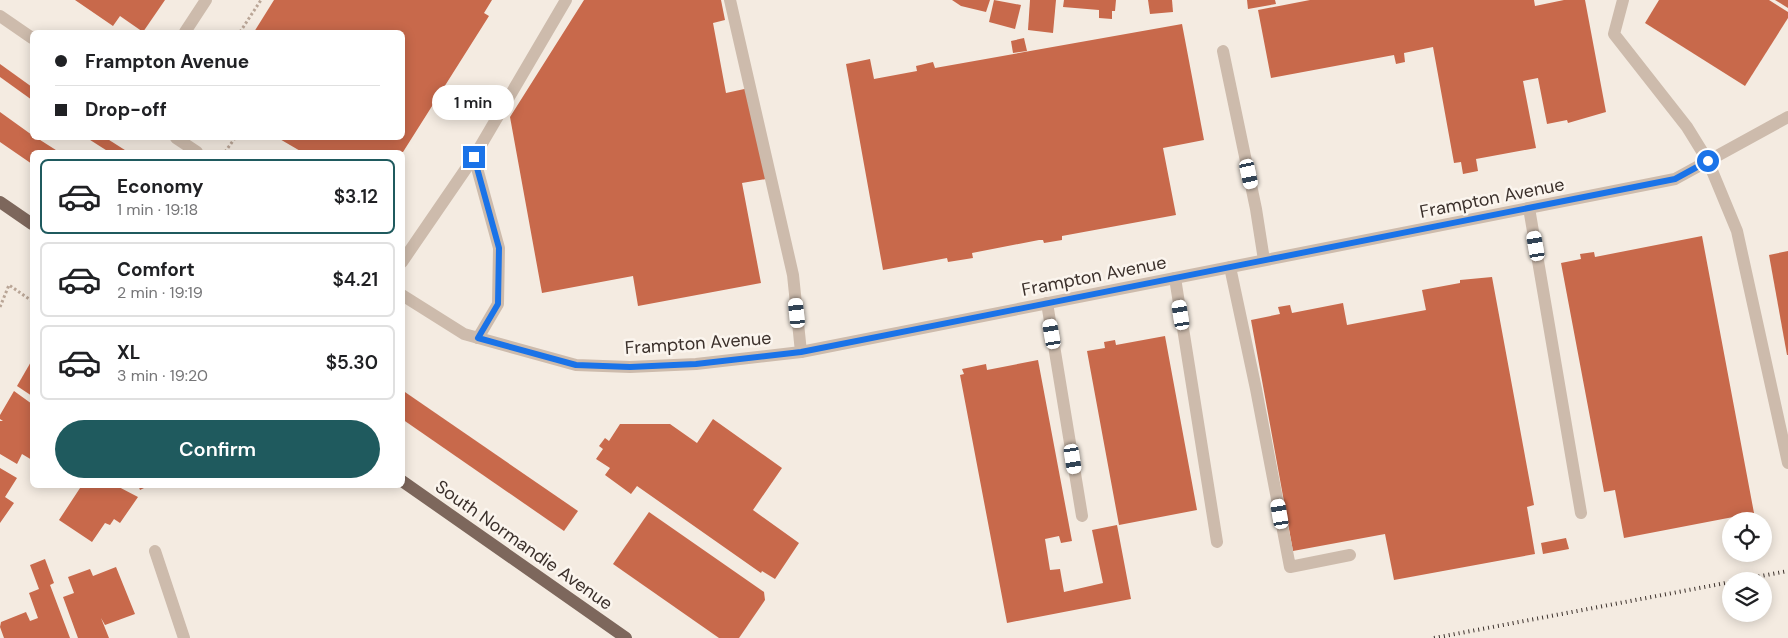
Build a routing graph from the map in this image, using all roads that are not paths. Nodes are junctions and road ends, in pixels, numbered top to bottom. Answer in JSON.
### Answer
{"nodes":[{"id":1,"x":206,"y":0,"type":"edge"},
{"id":2,"x":566,"y":0,"type":"edge"},
{"id":3,"x":730,"y":0,"type":"edge"},
{"id":4,"x":1623,"y":0,"type":"edge"},
{"id":5,"x":0,"y":16,"type":"edge"},
{"id":6,"x":186,"y":30,"type":"edge"},
{"id":7,"x":30,"y":37,"type":"edge"},
{"id":8,"x":1223,"y":51,"type":"dead end"},
{"id":9,"x":1788,"y":117,"type":"edge"},
{"id":10,"x":179,"y":140,"type":"edge"},
{"id":11,"x":194,"y":150,"type":"edge"},
{"id":12,"x":474,"y":157,"type":"junction"},
{"id":13,"x":1708,"y":161,"type":"junction"},
{"id":14,"x":0,"y":202,"type":"edge"},
{"id":15,"x":1529,"y":208,"type":"junction"},
{"id":16,"x":30,"y":223,"type":"edge"},
{"id":17,"x":405,"y":258,"type":"edge"},
{"id":18,"x":1264,"y":260,"type":"junction"},
{"id":19,"x":1230,"y":267,"type":"junction"},
{"id":20,"x":1175,"y":278,"type":"junction"},
{"id":21,"x":405,"y":297,"type":"edge"},
{"id":22,"x":1047,"y":303,"type":"junction"},
{"id":23,"x":478,"y":338,"type":"junction"},
{"id":24,"x":801,"y":352,"type":"junction"},
{"id":25,"x":1788,"y":463,"type":"edge"},
{"id":26,"x":405,"y":483,"type":"edge"},
{"id":27,"x":1581,"y":513,"type":"dead end"},
{"id":28,"x":1082,"y":516,"type":"dead end"},
{"id":29,"x":1217,"y":542,"type":"dead end"},
{"id":30,"x":155,"y":551,"type":"dead end"},
{"id":31,"x":1350,"y":555,"type":"dead end"},
{"id":32,"x":184,"y":638,"type":"edge"},
{"id":33,"x":626,"y":638,"type":"edge"}],
"edges":[{"from":1,"to":6,"type":"street"},
{"from":2,"to":12,"type":"street"},
{"from":3,"to":24,"type":"street"},
{"from":4,"to":13,"type":"street"},
{"from":5,"to":7,"type":"street"},
{"from":8,"to":18,"type":"street"},
{"from":9,"to":13,"type":"street","name":"Frampton Avenue"},
{"from":10,"to":11,"type":"street"},
{"from":12,"to":17,"type":"street"},
{"from":12,"to":23,"type":"street"},
{"from":13,"to":15,"type":"street","name":"Frampton Avenue"},
{"from":13,"to":25,"type":"street"},
{"from":14,"to":16,"type":"main road"},
{"from":15,"to":18,"type":"street","name":"Frampton Avenue"},
{"from":15,"to":27,"type":"street"},
{"from":18,"to":19,"type":"street","name":"Frampton Avenue"},
{"from":19,"to":20,"type":"street","name":"Frampton Avenue"},
{"from":19,"to":31,"type":"street"},
{"from":20,"to":22,"type":"street","name":"Frampton Avenue"},
{"from":20,"to":29,"type":"street"},
{"from":21,"to":23,"type":"street","name":"Frampton Avenue"},
{"from":22,"to":24,"type":"street","name":"Frampton Avenue"},
{"from":22,"to":28,"type":"street"},
{"from":23,"to":24,"type":"street","name":"Frampton Avenue"},
{"from":26,"to":33,"type":"main road","name":"South Normandie Avenue"},
{"from":30,"to":32,"type":"street"}]}
